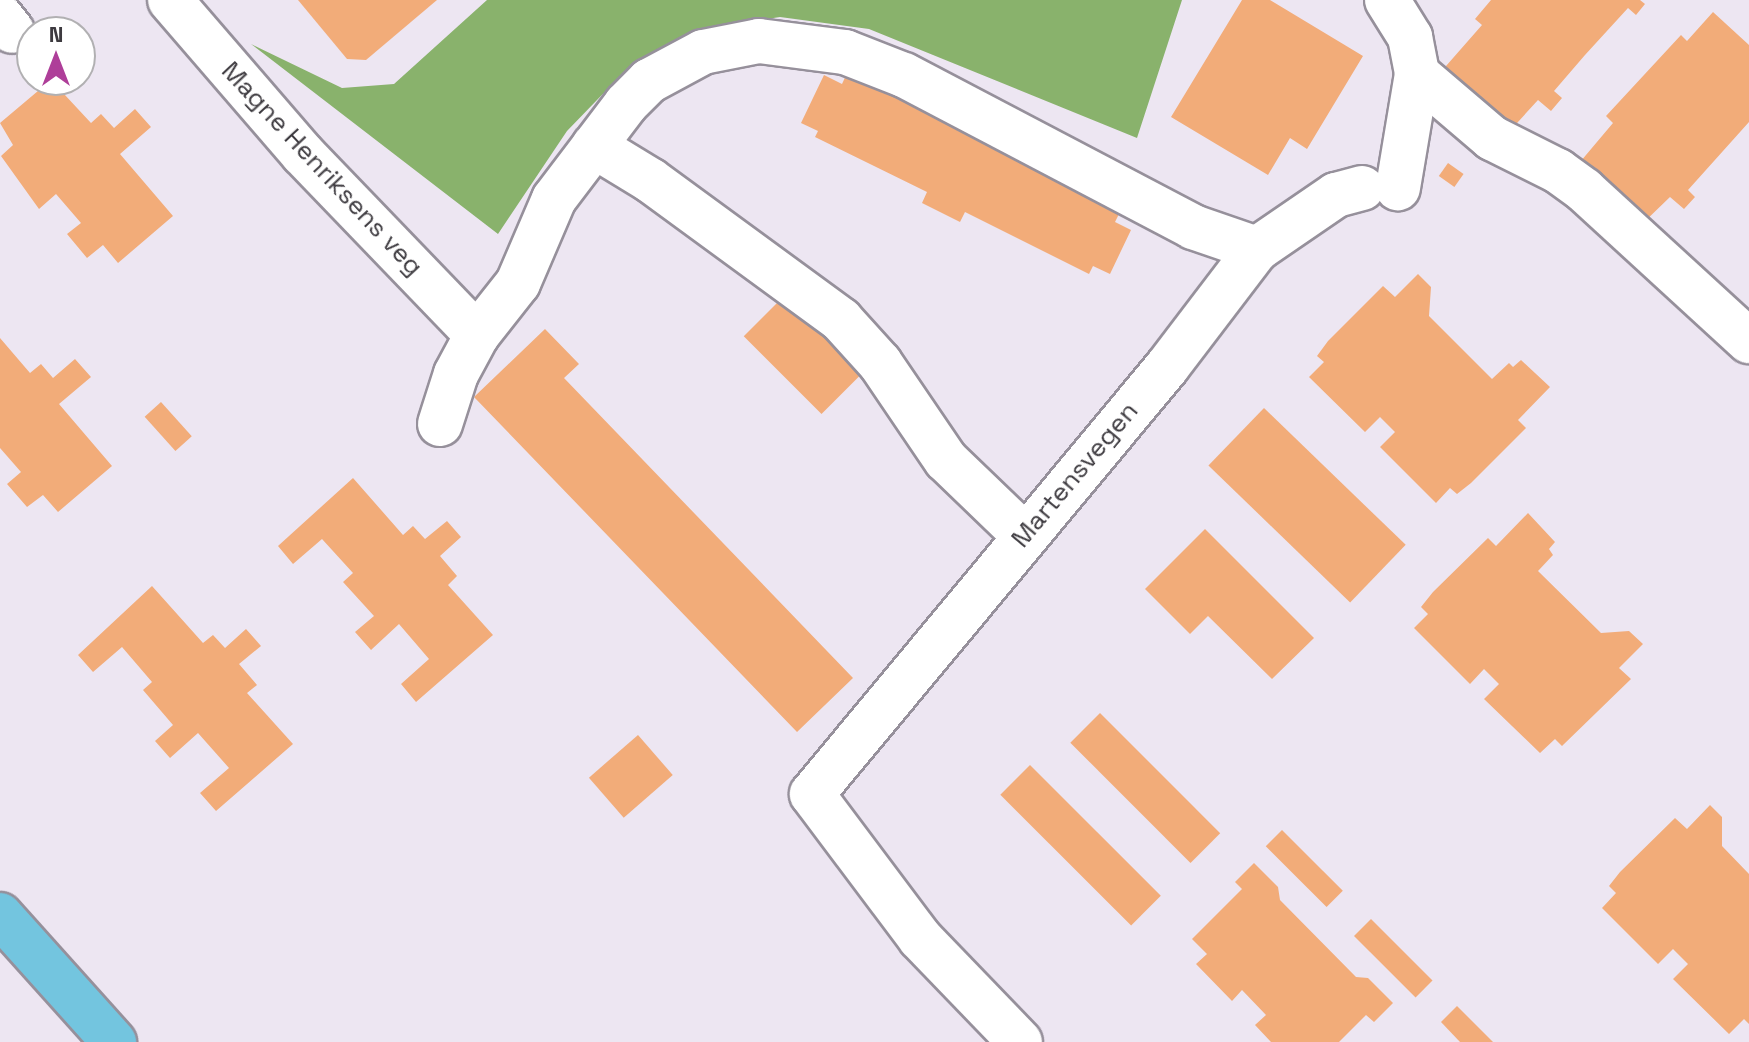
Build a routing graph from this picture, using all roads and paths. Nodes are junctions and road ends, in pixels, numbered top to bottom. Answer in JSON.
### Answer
{"nodes":[{"id":1,"x":170,"y":0,"type":"edge"},
{"id":2,"x":1387,"y":0,"type":"edge"},
{"id":3,"x":1417,"y":74,"type":"junction"},
{"id":4,"x":594,"y":146,"type":"junction"},
{"id":5,"x":1257,"y":249,"type":"junction"},
{"id":6,"x":477,"y":335,"type":"junction"},
{"id":7,"x":1749,"y":341,"type":"edge"},
{"id":8,"x":440,"y":424,"type":"dead end"},
{"id":9,"x":1024,"y":535,"type":"junction"},
{"id":10,"x":0,"y":915,"type":"edge"},
{"id":11,"x":114,"y":1042,"type":"edge"},
{"id":12,"x":1020,"y":1042,"type":"edge"}],
"edges":[{"from":1,"to":6,"type":"street","name":"Magne Henriksens veg"},
{"from":2,"to":3,"type":"street"},
{"from":3,"to":5,"type":"street","name":"Martensvegen"},
{"from":3,"to":7,"type":"street"},
{"from":4,"to":5,"type":"street"},
{"from":4,"to":6,"type":"street"},
{"from":4,"to":9,"type":"street"},
{"from":5,"to":9,"type":"street","name":"Martensvegen"},
{"from":6,"to":8,"type":"street"},
{"from":9,"to":12,"type":"street","name":"Martensvegen"},
{"from":10,"to":11,"type":"main road"}]}
